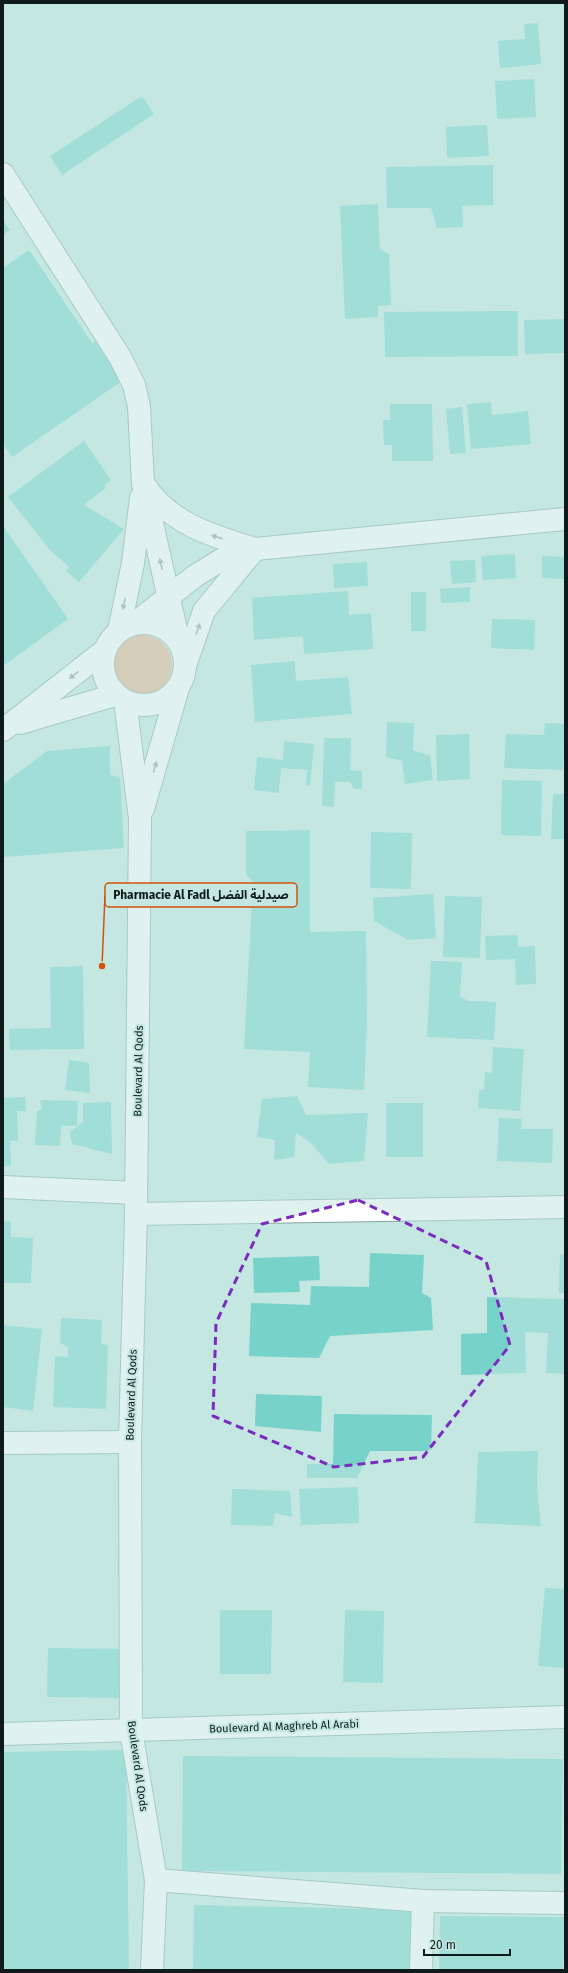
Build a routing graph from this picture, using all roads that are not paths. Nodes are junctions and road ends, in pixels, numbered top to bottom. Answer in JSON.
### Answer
{"nodes":[{"id":1,"x":3,"y":174,"type":"edge"},
{"id":2,"x":143,"y":483,"type":"junction"},
{"id":3,"x":565,"y":519,"type":"edge"},
{"id":4,"x":255,"y":549,"type":"junction"},
{"id":5,"x":169,"y":597,"type":"junction"},
{"id":6,"x":126,"y":628,"type":"junction"},
{"id":7,"x":179,"y":643,"type":"junction"},
{"id":8,"x":104,"y":652,"type":"junction"},
{"id":9,"x":185,"y":666,"type":"junction"},
{"id":10,"x":178,"y":688,"type":"junction"},
{"id":11,"x":120,"y":698,"type":"junction"},
{"id":12,"x":5,"y":729,"type":"edge"},
{"id":13,"x":140,"y":818,"type":"junction"},
{"id":14,"x":3,"y":1187,"type":"edge"},
{"id":15,"x":136,"y":1204,"type":"junction"},
{"id":16,"x":565,"y":1207,"type":"edge"},
{"id":17,"x":130,"y":1442,"type":"junction"},
{"id":18,"x":3,"y":1443,"type":"edge"},
{"id":19,"x":565,"y":1717,"type":"edge"},
{"id":20,"x":131,"y":1731,"type":"junction"},
{"id":21,"x":3,"y":1734,"type":"edge"},
{"id":22,"x":156,"y":1880,"type":"junction"},
{"id":23,"x":423,"y":1901,"type":"junction"},
{"id":24,"x":565,"y":1903,"type":"edge"},
{"id":25,"x":152,"y":1970,"type":"edge"},
{"id":26,"x":421,"y":1970,"type":"edge"}],
"edges":[{"from":1,"to":2,"type":"street"},
{"from":4,"to":2,"type":"street","one_way":true},
{"from":5,"to":2,"type":"street","one_way":true},
{"from":2,"to":6,"type":"street","one_way":true},
{"from":3,"to":4,"type":"street"},
{"from":4,"to":5,"type":"street"},
{"from":9,"to":4,"type":"street","one_way":true},
{"from":5,"to":6,"type":"street"},
{"from":5,"to":7,"type":"street"},
{"from":6,"to":7,"type":"street"},
{"from":6,"to":8,"type":"street"},
{"from":7,"to":9,"type":"street"},
{"from":8,"to":11,"type":"street"},
{"from":8,"to":12,"type":"street","one_way":true},
{"from":9,"to":10,"type":"street"},
{"from":10,"to":11,"type":"street"},
{"from":13,"to":10,"type":"street","one_way":true},
{"from":11,"to":12,"type":"street"},
{"from":11,"to":13,"type":"street"},
{"from":13,"to":15,"type":"street","name":"Boulevard Al Qods"},
{"from":14,"to":15,"type":"street"},
{"from":15,"to":16,"type":"street"},
{"from":15,"to":17,"type":"street","name":"Boulevard Al Qods"},
{"from":17,"to":18,"type":"street"},
{"from":17,"to":20,"type":"street","name":"Boulevard Al Qods"},
{"from":19,"to":20,"type":"street","name":"Boulevard Al Maghreb Al Arabi"},
{"from":20,"to":21,"type":"street","name":"Boulevard Al Maghreb Al Arabi"},
{"from":20,"to":22,"type":"street","name":"Boulevard Al Qods"},
{"from":22,"to":23,"type":"street"},
{"from":22,"to":25,"type":"street","name":"Boulevard Al Qods"},
{"from":23,"to":24,"type":"street"},
{"from":23,"to":26,"type":"street"}]}
